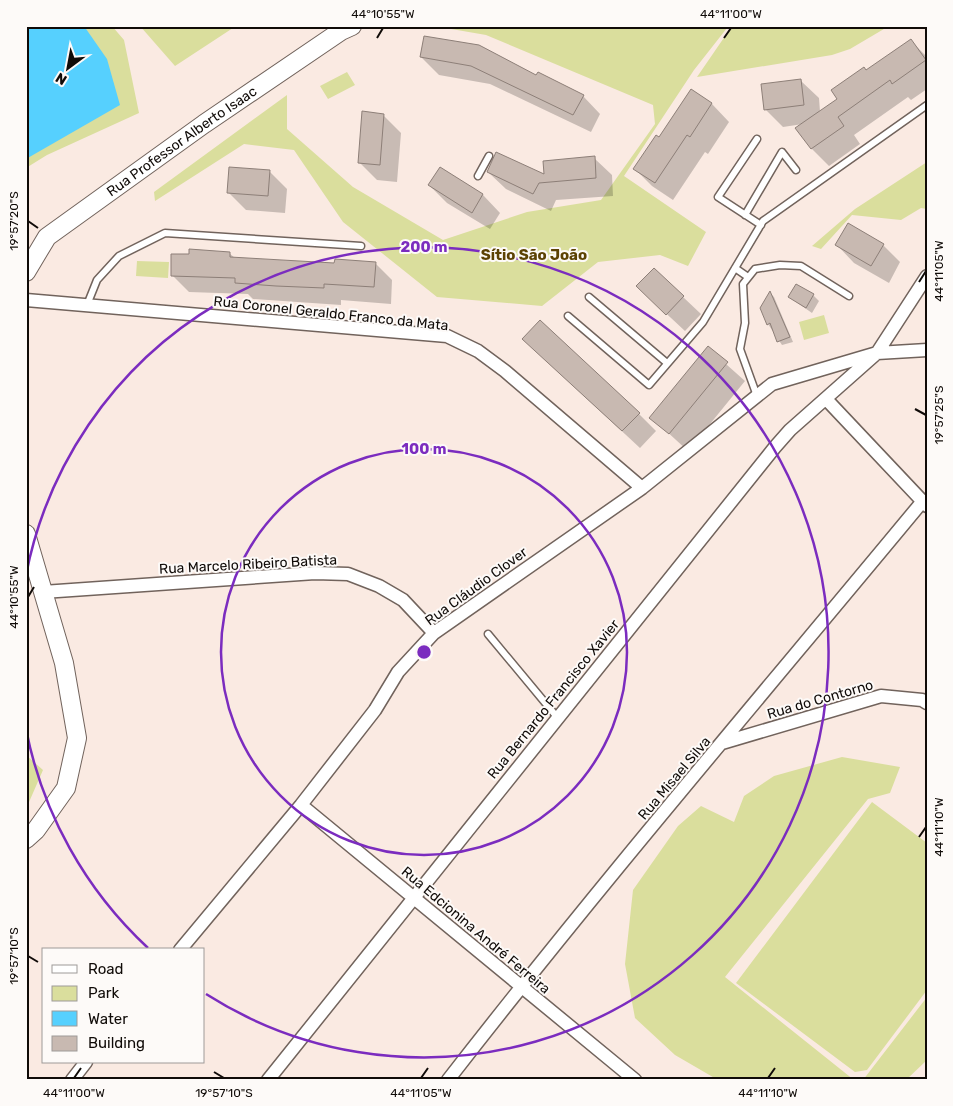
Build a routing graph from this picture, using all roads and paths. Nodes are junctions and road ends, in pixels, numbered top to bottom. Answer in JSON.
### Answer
{"nodes":[{"id":1,"x":344,"y":28,"type":"edge"},
{"id":2,"x":927,"y":105,"type":"edge"},
{"id":3,"x":758,"y":139,"type":"dead end"},
{"id":4,"x":489,"y":156,"type":"dead end"},
{"id":5,"x":796,"y":170,"type":"dead end"},
{"id":6,"x":478,"y":176,"type":"dead end"},
{"id":7,"x":745,"y":214,"type":"junction"},
{"id":8,"x":761,"y":225,"type":"junction"},
{"id":9,"x":361,"y":246,"type":"dead end"},
{"id":10,"x":735,"y":268,"type":"junction"},
{"id":11,"x":26,"y":272,"type":"edge"},
{"id":12,"x":927,"y":276,"type":"edge"},
{"id":13,"x":748,"y":277,"type":"junction"},
{"id":14,"x":848,"y":296,"type":"dead end"},
{"id":15,"x":589,"y":297,"type":"dead end"},
{"id":16,"x":26,"y":300,"type":"edge"},
{"id":17,"x":87,"y":306,"type":"junction"},
{"id":18,"x":568,"y":316,"type":"dead end"},
{"id":19,"x":927,"y":350,"type":"edge"},
{"id":20,"x":877,"y":354,"type":"junction"},
{"id":21,"x":667,"y":364,"type":"junction"},
{"id":22,"x":757,"y":396,"type":"junction"},
{"id":23,"x":826,"y":399,"type":"junction"},
{"id":24,"x":642,"y":488,"type":"junction"},
{"id":25,"x":925,"y":503,"type":"edge"},
{"id":26,"x":26,"y":534,"type":"edge"},
{"id":27,"x":43,"y":592,"type":"junction"},
{"id":28,"x":434,"y":633,"type":"junction"},
{"id":29,"x":488,"y":634,"type":"dead end"},
{"id":30,"x":927,"y":703,"type":"edge"},
{"id":31,"x":557,"y":717,"type":"junction"},
{"id":32,"x":722,"y":743,"type":"junction"},
{"id":33,"x":301,"y":805,"type":"junction"},
{"id":34,"x":26,"y":839,"type":"edge"},
{"id":35,"x":413,"y":898,"type":"junction"},
{"id":36,"x":182,"y":948,"type":"edge"},
{"id":37,"x":520,"y":987,"type":"junction"},
{"id":38,"x":84,"y":1064,"type":"edge"},
{"id":39,"x":633,"y":1079,"type":"edge"},
{"id":40,"x":72,"y":1080,"type":"edge"},
{"id":41,"x":268,"y":1080,"type":"edge"},
{"id":42,"x":448,"y":1080,"type":"edge"}],
"edges":[{"from":1,"to":11,"type":"main road","name":"Rua Professor Alberto Isaac"},
{"from":2,"to":8,"type":"lane"},
{"from":3,"to":7,"type":"lane"},
{"from":4,"to":6,"type":"lane"},
{"from":5,"to":7,"type":"lane"},
{"from":7,"to":8,"type":"lane"},
{"from":8,"to":10,"type":"lane"},
{"from":9,"to":17,"type":"lane"},
{"from":10,"to":13,"type":"lane"},
{"from":10,"to":21,"type":"lane"},
{"from":12,"to":20,"type":"street","name":"Rua Bernardo Francisco Xavier"},
{"from":13,"to":14,"type":"lane"},
{"from":13,"to":22,"type":"lane"},
{"from":15,"to":21,"type":"lane"},
{"from":16,"to":17,"type":"street","name":"Rua Coronel Geraldo Franco da Mata"},
{"from":17,"to":24,"type":"street","name":"Rua Coronel Geraldo Franco da Mata"},
{"from":18,"to":21,"type":"lane"},
{"from":19,"to":20,"type":"street","name":"Rua Cláudio Clover"},
{"from":20,"to":22,"type":"street","name":"Rua Cláudio Clover"},
{"from":20,"to":23,"type":"street","name":"Rua Bernardo Francisco Xavier"},
{"from":22,"to":24,"type":"street","name":"Rua Cláudio Clover"},
{"from":23,"to":25,"type":"street"},
{"from":23,"to":31,"type":"street","name":"Rua Bernardo Francisco Xavier"},
{"from":24,"to":28,"type":"street","name":"Rua Cláudio Clover"},
{"from":25,"to":32,"type":"street","name":"Rua Misael Silva"},
{"from":26,"to":27,"type":"main road"},
{"from":27,"to":28,"type":"street","name":"Rua Marcelo Ribeiro Batista"},
{"from":27,"to":34,"type":"main road"},
{"from":28,"to":33,"type":"street","name":"Rua Cláudio Clover"},
{"from":29,"to":31,"type":"lane"},
{"from":30,"to":32,"type":"street","name":"Rua do Contorno"},
{"from":31,"to":35,"type":"street","name":"Rua Bernardo Francisco Xavier"},
{"from":32,"to":37,"type":"street","name":"Rua Misael Silva"},
{"from":33,"to":35,"type":"street","name":"Rua Edcionina André Ferreira"},
{"from":33,"to":36,"type":"street","name":"Rua Cláudio Clover"},
{"from":35,"to":37,"type":"street","name":"Rua Edcionina André Ferreira"},
{"from":35,"to":41,"type":"street","name":"Rua Bernardo Francisco Xavier"},
{"from":37,"to":39,"type":"street","name":"Rua Edcionina André Ferreira"},
{"from":37,"to":42,"type":"street","name":"Rua Misael Silva"},
{"from":38,"to":40,"type":"street"}]}
